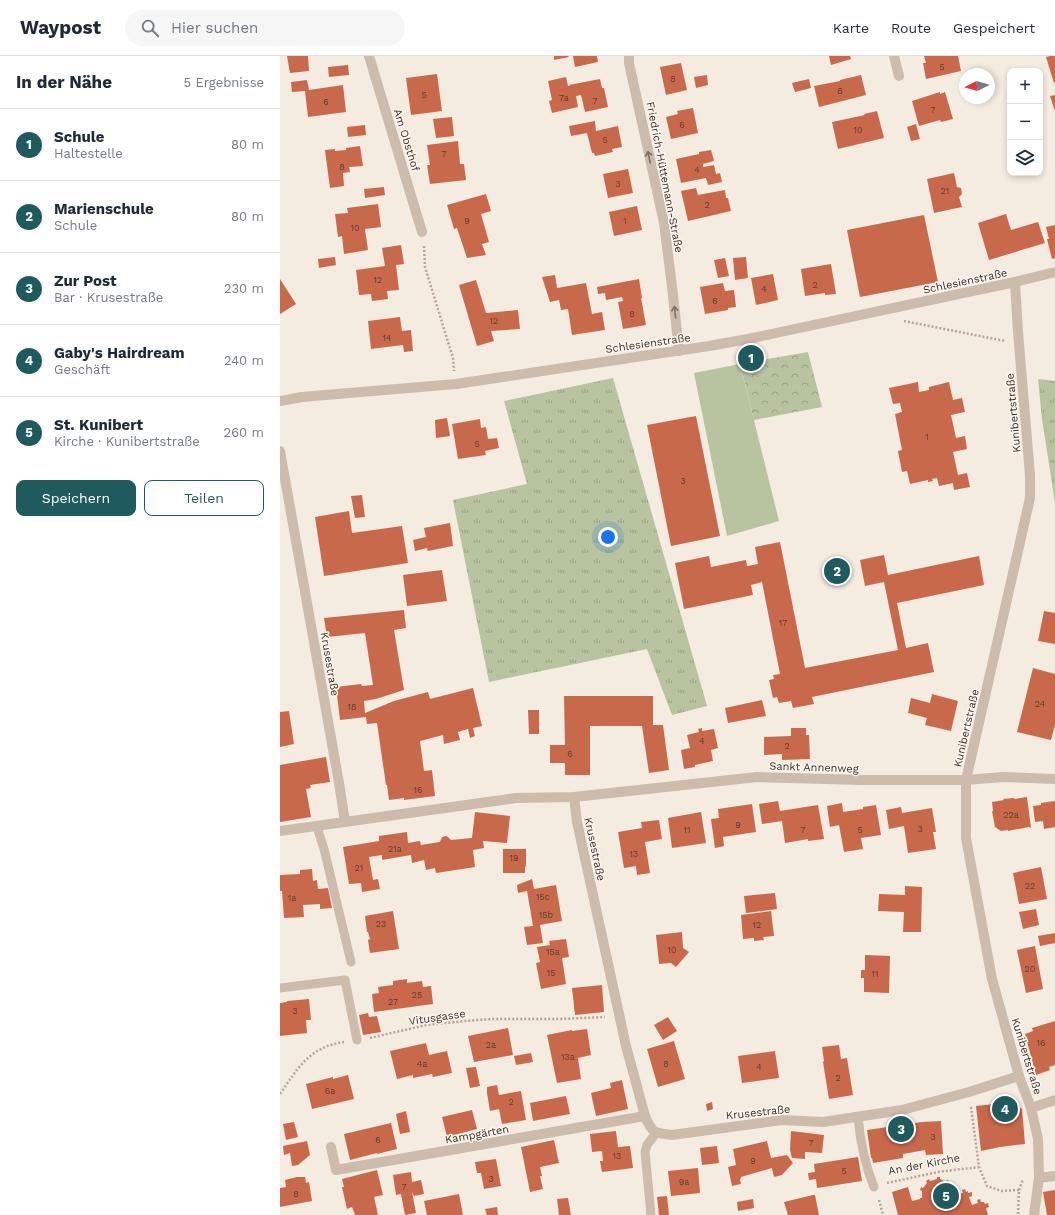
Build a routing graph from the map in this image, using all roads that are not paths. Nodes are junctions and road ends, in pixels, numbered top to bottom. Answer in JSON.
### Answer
{"nodes":[{"id":1,"x":369,"y":56,"type":"edge"},
{"id":2,"x":629,"y":56,"type":"edge"},
{"id":3,"x":894,"y":56,"type":"edge"},
{"id":4,"x":899,"y":76,"type":"dead end"},
{"id":5,"x":422,"y":232,"type":"road end"},
{"id":6,"x":1055,"y":272,"type":"edge"},
{"id":7,"x":1015,"y":282,"type":"junction"},
{"id":8,"x":679,"y":351,"type":"junction"},
{"id":9,"x":280,"y":402,"type":"edge"},
{"id":10,"x":280,"y":451,"type":"edge"},
{"id":11,"x":1055,"y":779,"type":"edge"},
{"id":12,"x":966,"y":780,"type":"junction"},
{"id":13,"x":574,"y":797,"type":"junction"},
{"id":14,"x":346,"y":822,"type":"junction"},
{"id":15,"x":318,"y":827,"type":"junction"},
{"id":16,"x":280,"y":831,"type":"edge"},
{"id":17,"x":351,"y":962,"type":"dead end"},
{"id":18,"x":280,"y":988,"type":"edge"},
{"id":19,"x":357,"y":1040,"type":"road end"},
{"id":20,"x":1019,"y":1076,"type":"junction"},
{"id":21,"x":1055,"y":1100,"type":"edge"},
{"id":22,"x":1031,"y":1108,"type":"junction"},
{"id":23,"x":645,"y":1116,"type":"junction"},
{"id":24,"x":858,"y":1117,"type":"junction"},
{"id":25,"x":656,"y":1133,"type":"junction"},
{"id":26,"x":332,"y":1147,"type":"dead end"},
{"id":27,"x":1055,"y":1176,"type":"edge"},
{"id":28,"x":1039,"y":1178,"type":"junction"},
{"id":29,"x":874,"y":1187,"type":"road end"},
{"id":30,"x":651,"y":1215,"type":"edge"},
{"id":31,"x":1034,"y":1215,"type":"edge"}],
"edges":[{"from":1,"to":5,"type":"street","name":"Am Obsthof"},
{"from":8,"to":2,"type":"street","name":"Friedrich-Hüttemann-Straße","one_way":true},
{"from":3,"to":4,"type":"street"},
{"from":6,"to":7,"type":"street"},
{"from":7,"to":8,"type":"street","name":"Schlesienstraße"},
{"from":7,"to":12,"type":"street","name":"Kunibertstraße"},
{"from":8,"to":9,"type":"street","name":"Schlesienstraße"},
{"from":10,"to":14,"type":"street","name":"Krusestraße"},
{"from":11,"to":12,"type":"street","name":"Sankt Annenweg"},
{"from":12,"to":13,"type":"street","name":"Sankt Annenweg"},
{"from":12,"to":20,"type":"street","name":"Kunibertstraße"},
{"from":13,"to":14,"type":"street"},
{"from":13,"to":23,"type":"street","name":"Krusestraße"},
{"from":14,"to":15,"type":"street"},
{"from":15,"to":16,"type":"street"},
{"from":15,"to":17,"type":"lane"},
{"from":18,"to":19,"type":"lane"},
{"from":20,"to":22,"type":"street","name":"Kunibertstraße"},
{"from":20,"to":24,"type":"street","name":"Krusestraße"},
{"from":21,"to":22,"type":"street"},
{"from":22,"to":28,"type":"street","name":"Kunibertstraße"},
{"from":23,"to":25,"type":"street","name":"Krusestraße"},
{"from":23,"to":26,"type":"street","name":"Kampgärten"},
{"from":24,"to":25,"type":"street","name":"Krusestraße"},
{"from":24,"to":29,"type":"lane"},
{"from":25,"to":30,"type":"lane"},
{"from":27,"to":28,"type":"street"},
{"from":28,"to":31,"type":"street","name":"Kunibertstraße"}]}
